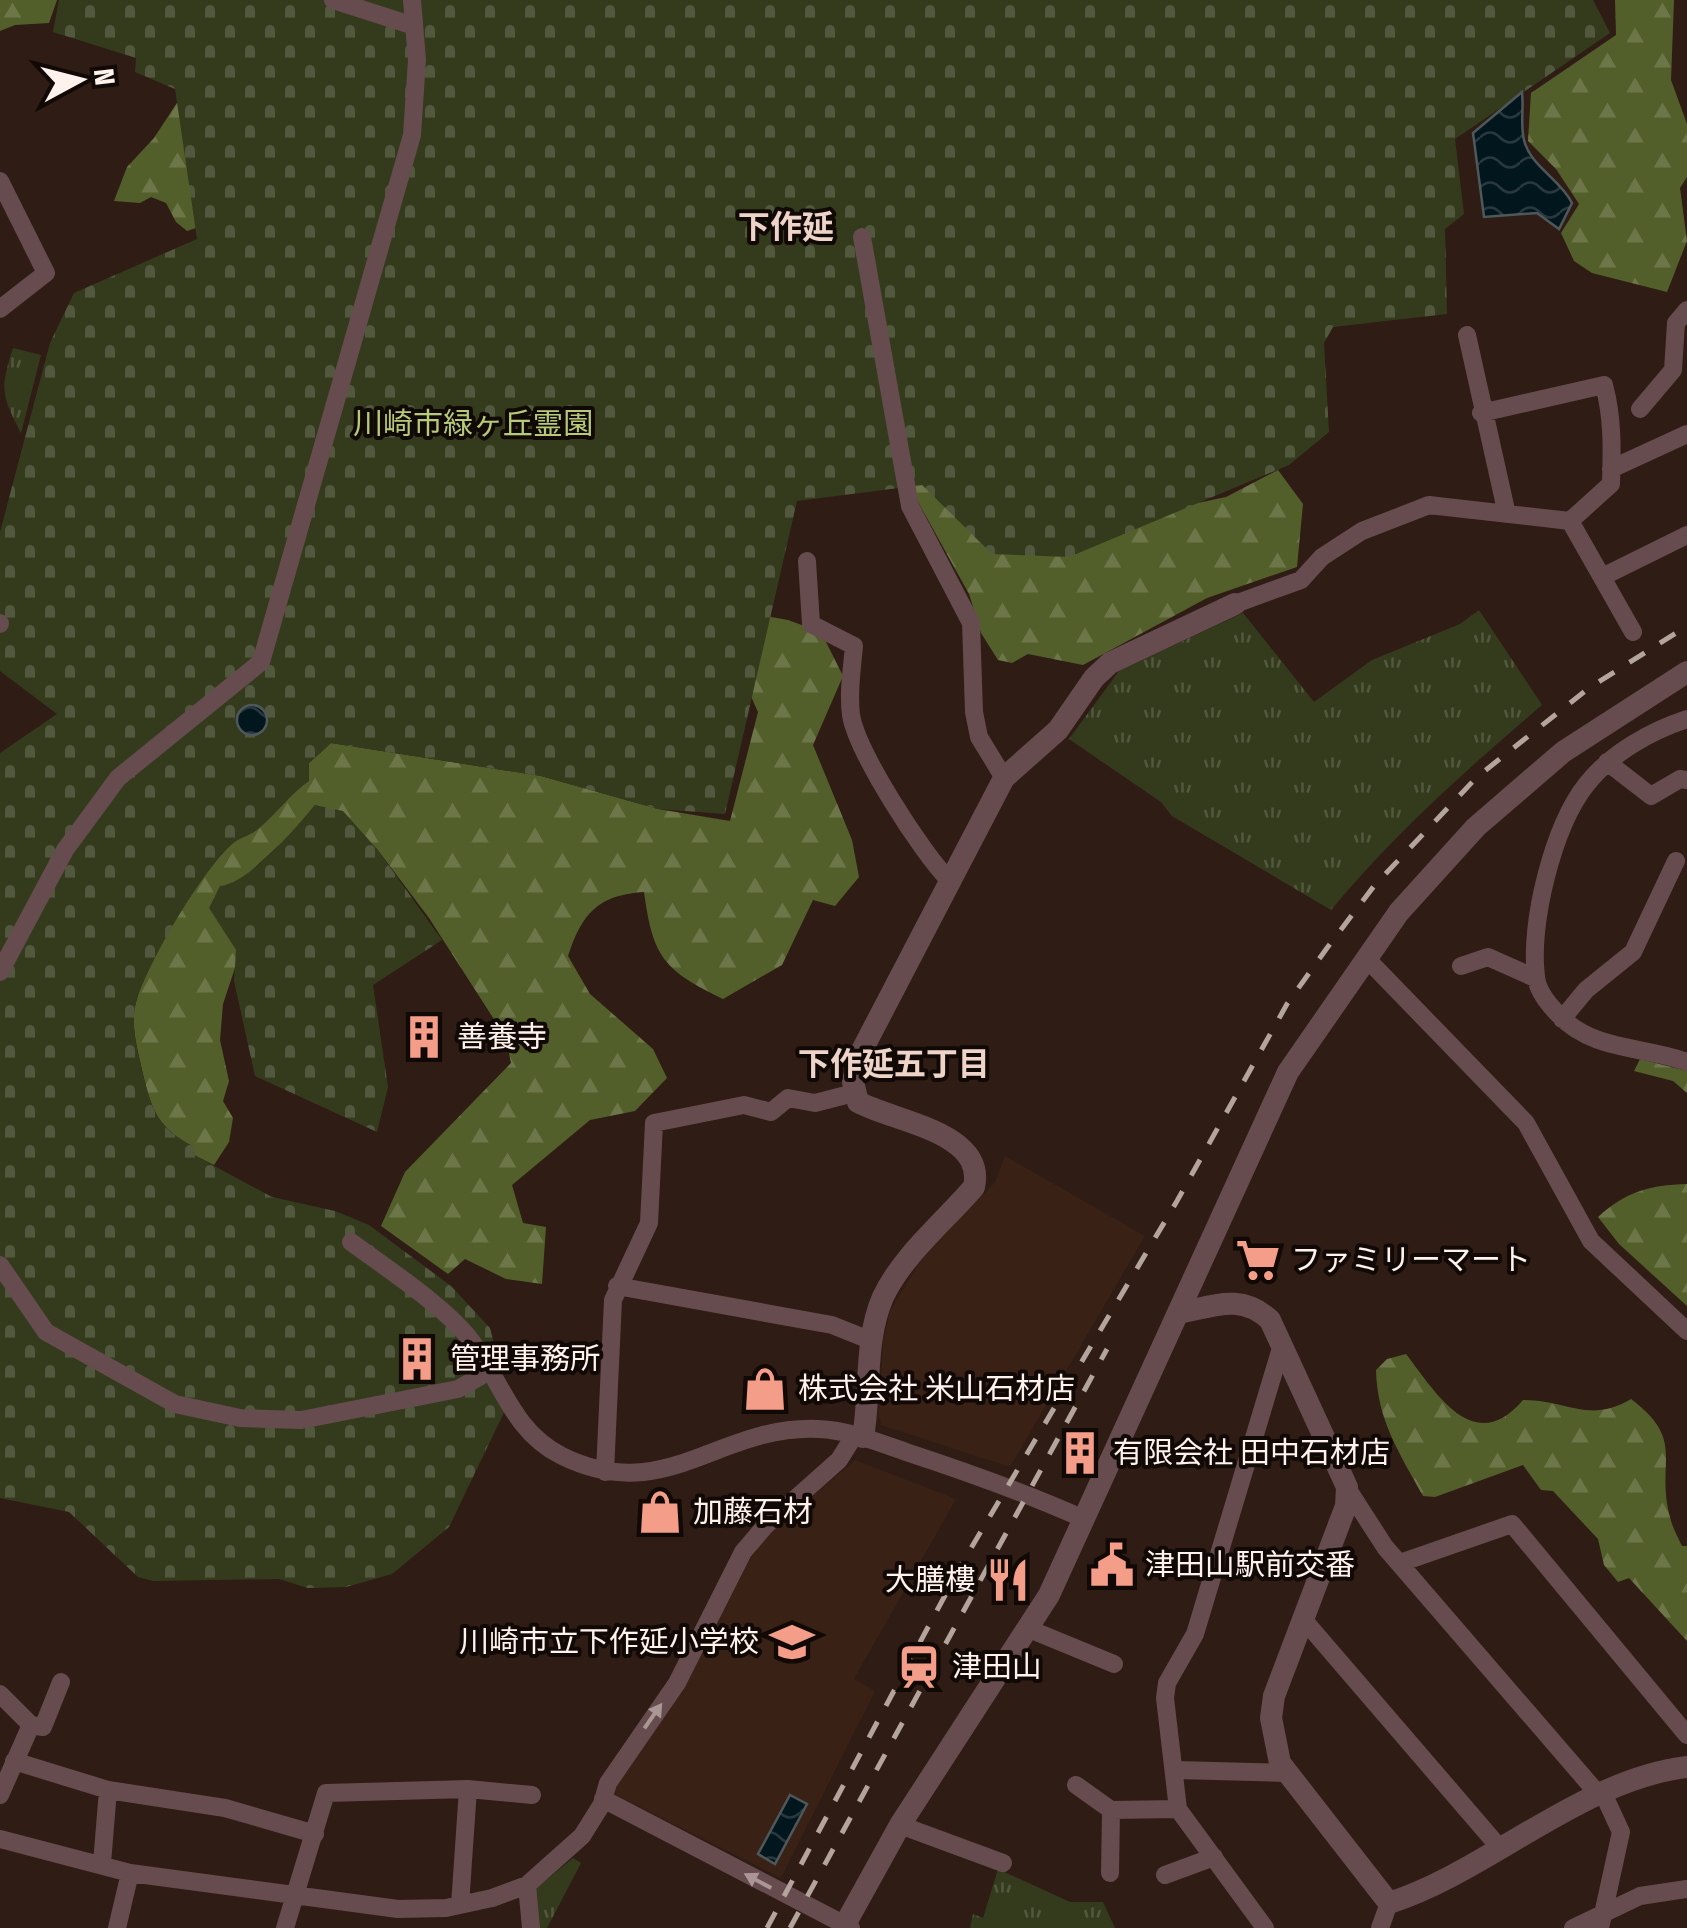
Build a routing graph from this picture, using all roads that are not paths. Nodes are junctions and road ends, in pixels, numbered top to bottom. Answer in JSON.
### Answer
{"nodes":[{"id":1,"x":332,"y":0,"type":"edge"},
{"id":2,"x":412,"y":0,"type":"edge"},
{"id":3,"x":414,"y":26,"type":"junction"},
{"id":4,"x":0,"y":181,"type":"edge"},
{"id":5,"x":862,"y":237,"type":"dead end"},
{"id":6,"x":0,"y":308,"type":"edge"},
{"id":7,"x":1687,"y":310,"type":"edge"},
{"id":8,"x":1466,"y":335,"type":"dead end"},
{"id":9,"x":1640,"y":409,"type":"dead end"},
{"id":10,"x":1481,"y":413,"type":"junction"},
{"id":11,"x":1687,"y":434,"type":"edge"},
{"id":12,"x":1611,"y":469,"type":"junction"},
{"id":13,"x":1506,"y":510,"type":"junction"},
{"id":14,"x":1570,"y":521,"type":"junction"},
{"id":15,"x":1687,"y":535,"type":"edge"},
{"id":16,"x":807,"y":562,"type":"dead end"},
{"id":17,"x":1602,"y":577,"type":"junction"},
{"id":18,"x":1235,"y":604,"type":"joint"},
{"id":19,"x":1632,"y":632,"type":"dead end"},
{"id":20,"x":1687,"y":672,"type":"edge"},
{"id":21,"x":1687,"y":718,"type":"edge"},
{"id":22,"x":1608,"y":762,"type":"junction"},
{"id":23,"x":1004,"y":778,"type":"junction"},
{"id":24,"x":1687,"y":780,"type":"edge"},
{"id":25,"x":1676,"y":860,"type":"dead end"},
{"id":26,"x":949,"y":880,"type":"junction"},
{"id":27,"x":1366,"y":958,"type":"junction"},
{"id":28,"x":1461,"y":966,"type":"dead end"},
{"id":29,"x":0,"y":972,"type":"edge"},
{"id":30,"x":1536,"y":978,"type":"junction"},
{"id":31,"x":1562,"y":1020,"type":"junction"},
{"id":32,"x":1687,"y":1062,"type":"edge"},
{"id":33,"x":854,"y":1093,"type":"junction"},
{"id":34,"x":351,"y":1242,"type":"dead end"},
{"id":35,"x":0,"y":1266,"type":"edge"},
{"id":36,"x":617,"y":1286,"type":"junction"},
{"id":37,"x":1179,"y":1313,"type":"junction"},
{"id":38,"x":1687,"y":1330,"type":"edge"},
{"id":39,"x":872,"y":1340,"type":"junction"},
{"id":40,"x":1281,"y":1348,"type":"junction"},
{"id":41,"x":488,"y":1372,"type":"junction"},
{"id":42,"x":858,"y":1437,"type":"junction"},
{"id":43,"x":605,"y":1472,"type":"junction"},
{"id":44,"x":1347,"y":1487,"type":"junction"},
{"id":45,"x":1084,"y":1520,"type":"junction"},
{"id":46,"x":1400,"y":1563,"type":"junction"},
{"id":47,"x":1303,"y":1619,"type":"junction"},
{"id":48,"x":1029,"y":1628,"type":"junction"},
{"id":49,"x":1114,"y":1664,"type":"dead end"},
{"id":50,"x":60,"y":1682,"type":"dead end"},
{"id":51,"x":0,"y":1694,"type":"edge"},
{"id":52,"x":31,"y":1725,"type":"junction"},
{"id":53,"x":1687,"y":1735,"type":"edge"},
{"id":54,"x":14,"y":1761,"type":"junction"},
{"id":55,"x":1687,"y":1767,"type":"edge"},
{"id":56,"x":1176,"y":1770,"type":"junction"},
{"id":57,"x":1288,"y":1773,"type":"junction"},
{"id":58,"x":1076,"y":1785,"type":"dead end"},
{"id":59,"x":468,"y":1789,"type":"junction"},
{"id":60,"x":108,"y":1790,"type":"junction"},
{"id":61,"x":1601,"y":1794,"type":"junction"},
{"id":62,"x":532,"y":1795,"type":"dead end"},
{"id":63,"x":0,"y":1796,"type":"edge"},
{"id":64,"x":603,"y":1799,"type":"junction"},
{"id":65,"x":1178,"y":1809,"type":"junction"},
{"id":66,"x":1110,"y":1810,"type":"junction"},
{"id":67,"x":900,"y":1825,"type":"junction"},
{"id":68,"x":314,"y":1834,"type":"junction"},
{"id":69,"x":0,"y":1838,"type":"edge"},
{"id":70,"x":1499,"y":1846,"type":"junction"},
{"id":71,"x":1214,"y":1857,"type":"junction"},
{"id":72,"x":102,"y":1864,"type":"junction"},
{"id":73,"x":1003,"y":1864,"type":"dead end"},
{"id":74,"x":130,"y":1873,"type":"junction"},
{"id":75,"x":1110,"y":1873,"type":"dead end"},
{"id":76,"x":1166,"y":1874,"type":"dead end"},
{"id":77,"x":526,"y":1884,"type":"junction"},
{"id":78,"x":1687,"y":1889,"type":"edge"},
{"id":79,"x":295,"y":1896,"type":"junction"},
{"id":80,"x":1389,"y":1903,"type":"junction"},
{"id":81,"x":460,"y":1905,"type":"junction"},
{"id":82,"x":1601,"y":1920,"type":"edge"},
{"id":83,"x":846,"y":1927,"type":"edge"},
{"id":84,"x":117,"y":1928,"type":"edge"},
{"id":85,"x":284,"y":1928,"type":"edge"},
{"id":86,"x":531,"y":1928,"type":"edge"},
{"id":87,"x":1265,"y":1928,"type":"edge"},
{"id":88,"x":1380,"y":1928,"type":"edge"},
{"id":89,"x":1573,"y":1928,"type":"edge"}],
"edges":[{"from":1,"to":3,"type":"street"},
{"from":2,"to":3,"type":"street"},
{"from":3,"to":29,"type":"street"},
{"from":4,"to":6,"type":"street"},
{"from":5,"to":23,"type":"street"},
{"from":7,"to":9,"type":"street"},
{"from":8,"to":10,"type":"street"},
{"from":10,"to":12,"type":"street"},
{"from":10,"to":13,"type":"street"},
{"from":11,"to":12,"type":"street"},
{"from":12,"to":14,"type":"street"},
{"from":13,"to":14,"type":"street"},
{"from":13,"to":18,"type":"street"},
{"from":14,"to":17,"type":"street"},
{"from":15,"to":17,"type":"street"},
{"from":16,"to":26,"type":"street"},
{"from":17,"to":19,"type":"street"},
{"from":18,"to":23,"type":"street"},
{"from":20,"to":27,"type":"street"},
{"from":21,"to":22,"type":"street"},
{"from":22,"to":24,"type":"street"},
{"from":22,"to":30,"type":"street"},
{"from":23,"to":26,"type":"street"},
{"from":25,"to":31,"type":"street"},
{"from":26,"to":33,"type":"street"},
{"from":27,"to":37,"type":"street"},
{"from":27,"to":38,"type":"street"},
{"from":28,"to":30,"type":"street"},
{"from":30,"to":31,"type":"street"},
{"from":31,"to":32,"type":"street"},
{"from":33,"to":36,"type":"street"},
{"from":33,"to":39,"type":"street"},
{"from":34,"to":41,"type":"street"},
{"from":35,"to":41,"type":"street"},
{"from":36,"to":39,"type":"street"},
{"from":36,"to":43,"type":"street"},
{"from":37,"to":40,"type":"street"},
{"from":37,"to":45,"type":"street"},
{"from":39,"to":42,"type":"street"},
{"from":40,"to":44,"type":"street"},
{"from":40,"to":56,"type":"street"},
{"from":41,"to":43,"type":"street"},
{"from":42,"to":43,"type":"street"},
{"from":42,"to":45,"type":"street"},
{"from":64,"to":42,"type":"street","one_way":true},
{"from":44,"to":46,"type":"street"},
{"from":44,"to":47,"type":"street"},
{"from":45,"to":48,"type":"street"},
{"from":46,"to":53,"type":"street"},
{"from":46,"to":61,"type":"street"},
{"from":47,"to":57,"type":"street"},
{"from":47,"to":70,"type":"street"},
{"from":48,"to":49,"type":"street"},
{"from":48,"to":67,"type":"street"},
{"from":50,"to":52,"type":"street"},
{"from":51,"to":52,"type":"street"},
{"from":52,"to":54,"type":"street"},
{"from":54,"to":60,"type":"street"},
{"from":54,"to":63,"type":"street"},
{"from":55,"to":61,"type":"street"},
{"from":56,"to":57,"type":"street"},
{"from":56,"to":65,"type":"street"},
{"from":57,"to":80,"type":"street"},
{"from":58,"to":66,"type":"street"},
{"from":59,"to":62,"type":"street"},
{"from":59,"to":68,"type":"street"},
{"from":59,"to":81,"type":"street"},
{"from":60,"to":68,"type":"street"},
{"from":60,"to":72,"type":"street"},
{"from":61,"to":70,"type":"street"},
{"from":61,"to":82,"type":"street"},
{"from":64,"to":77,"type":"street"},
{"from":83,"to":64,"type":"street","one_way":true},
{"from":65,"to":66,"type":"street"},
{"from":65,"to":71,"type":"street"},
{"from":66,"to":75,"type":"street"},
{"from":67,"to":73,"type":"street"},
{"from":67,"to":83,"type":"street"},
{"from":68,"to":79,"type":"street"},
{"from":69,"to":72,"type":"street"},
{"from":70,"to":80,"type":"street"},
{"from":71,"to":76,"type":"street"},
{"from":71,"to":87,"type":"street"},
{"from":72,"to":74,"type":"street"},
{"from":74,"to":79,"type":"street"},
{"from":74,"to":84,"type":"street"},
{"from":77,"to":81,"type":"street"},
{"from":77,"to":86,"type":"street"},
{"from":78,"to":82,"type":"street"},
{"from":79,"to":81,"type":"street"},
{"from":79,"to":85,"type":"street"},
{"from":80,"to":88,"type":"street"},
{"from":82,"to":89,"type":"street"}]}
